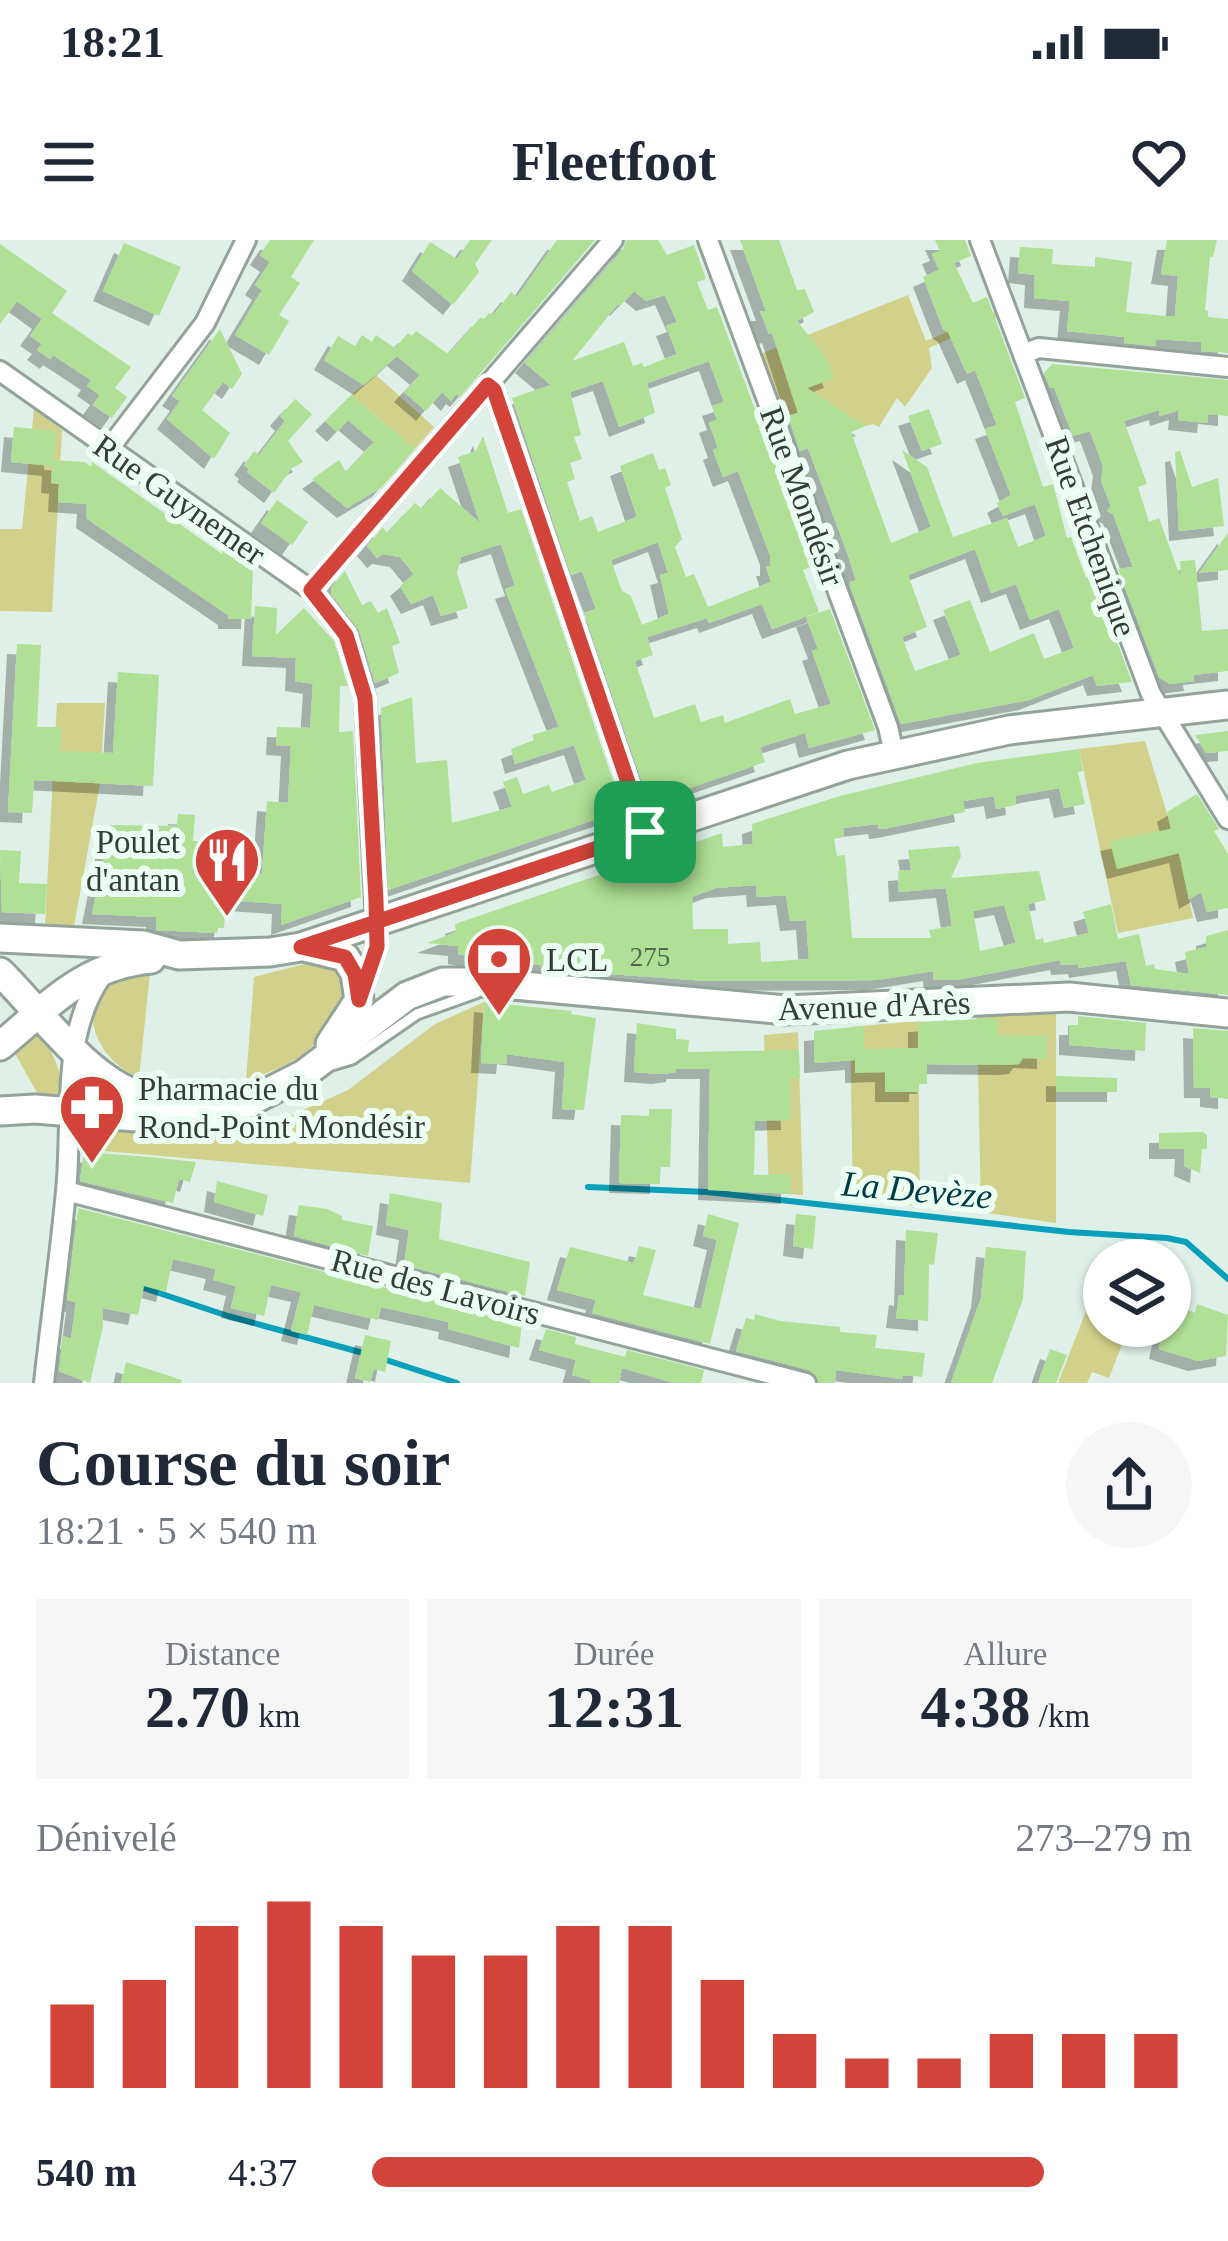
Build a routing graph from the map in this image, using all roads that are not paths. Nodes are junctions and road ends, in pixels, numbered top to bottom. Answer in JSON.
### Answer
{"nodes":[{"id":1,"x":246,"y":240,"type":"edge"},
{"id":2,"x":614,"y":240,"type":"edge"},
{"id":3,"x":708,"y":240,"type":"edge"},
{"id":4,"x":980,"y":240,"type":"edge"},
{"id":5,"x":1023,"y":354,"type":"junction"},
{"id":6,"x":1228,"y":367,"type":"edge"},
{"id":7,"x":0,"y":371,"type":"edge"},
{"id":8,"x":488,"y":385,"type":"junction"},
{"id":9,"x":108,"y":449,"type":"junction"},
{"id":10,"x":311,"y":590,"type":"junction"},
{"id":11,"x":1228,"y":705,"type":"edge"},
{"id":12,"x":1162,"y":712,"type":"junction"},
{"id":13,"x":894,"y":753,"type":"junction"},
{"id":14,"x":1228,"y":819,"type":"edge"},
{"id":15,"x":645,"y":832,"type":"junction"},
{"id":16,"x":375,"y":924,"type":"junction"},
{"id":17,"x":0,"y":938,"type":"edge"},
{"id":18,"x":301,"y":947,"type":"junction"},
{"id":19,"x":179,"y":955,"type":"junction"},
{"id":20,"x":110,"y":965,"type":"junction"},
{"id":21,"x":0,"y":972,"type":"edge"},
{"id":22,"x":359,"y":1000,"type":"junction"},
{"id":23,"x":40,"y":1012,"type":"junction"},
{"id":24,"x":1228,"y":1013,"type":"edge"},
{"id":25,"x":0,"y":1046,"type":"edge"},
{"id":26,"x":76,"y":1049,"type":"junction"},
{"id":27,"x":304,"y":1074,"type":"junction"},
{"id":28,"x":243,"y":1105,"type":"junction"},
{"id":29,"x":71,"y":1111,"type":"junction"},
{"id":30,"x":0,"y":1112,"type":"edge"},
{"id":31,"x":66,"y":1191,"type":"junction"},
{"id":32,"x":46,"y":1383,"type":"edge"},
{"id":33,"x":806,"y":1383,"type":"edge"}],
"edges":[{"from":1,"to":9,"type":"street"},
{"from":2,"to":8,"type":"street"},
{"from":3,"to":13,"type":"street","name":"Rue Mondésir"},
{"from":4,"to":5,"type":"street","name":"Rue Etchenique"},
{"from":5,"to":6,"type":"street"},
{"from":5,"to":12,"type":"street","name":"Rue Etchenique"},
{"from":7,"to":9,"type":"street","name":"Rue Guynemer"},
{"from":8,"to":10,"type":"street"},
{"from":8,"to":15,"type":"street"},
{"from":9,"to":10,"type":"street","name":"Rue Guynemer"},
{"from":10,"to":16,"type":"street","name":"Rue Guynemer"},
{"from":11,"to":12,"type":"main road"},
{"from":12,"to":13,"type":"main road"},
{"from":12,"to":14,"type":"street","name":"Rue Etchenique"},
{"from":13,"to":15,"type":"main road"},
{"from":15,"to":16,"type":"main road"},
{"from":16,"to":18,"type":"main road"},
{"from":16,"to":22,"type":"street","name":"Rue Guynemer"},
{"from":17,"to":19,"type":"main road"},
{"from":18,"to":19,"type":"main road"},
{"from":18,"to":22,"type":"main road"},
{"from":19,"to":20,"type":"main road"},
{"from":20,"to":23,"type":"main road"},
{"from":20,"to":26,"type":"street"},
{"from":21,"to":23,"type":"main road"},
{"from":22,"to":27,"type":"main road"},
{"from":23,"to":25,"type":"main road"},
{"from":23,"to":26,"type":"main road"},
{"from":24,"to":27,"type":"main road","name":"Avenue d'Arès"},
{"from":26,"to":28,"type":"main road"},
{"from":26,"to":29,"type":"street"},
{"from":27,"to":28,"type":"main road"},
{"from":28,"to":29,"type":"main road"},
{"from":29,"to":30,"type":"main road"},
{"from":29,"to":31,"type":"street"},
{"from":31,"to":32,"type":"street"},
{"from":31,"to":33,"type":"street","name":"Rue des Lavoirs"}]}
